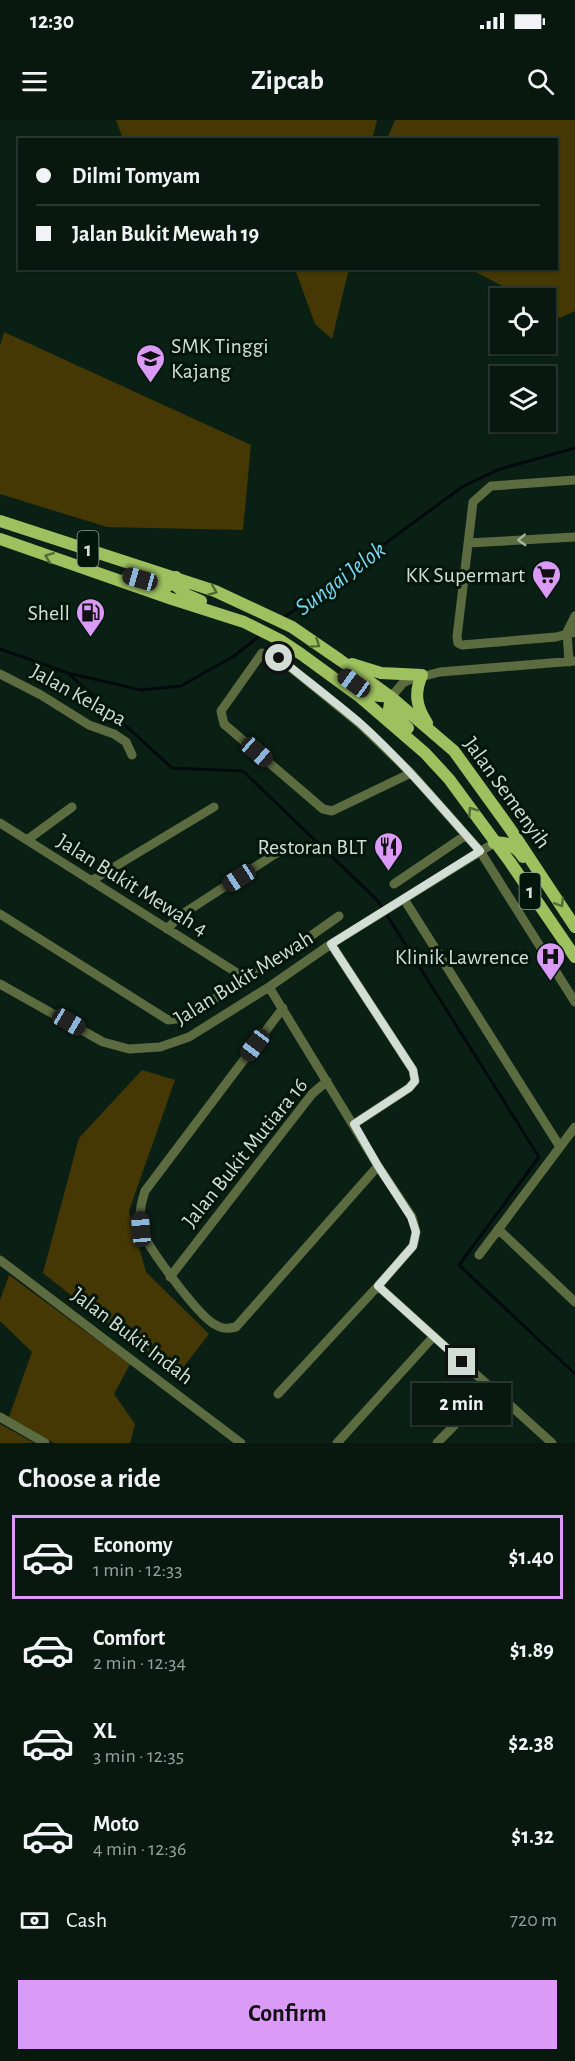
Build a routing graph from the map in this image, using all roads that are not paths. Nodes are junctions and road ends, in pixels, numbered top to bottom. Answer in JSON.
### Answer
{"nodes":[{"id":1,"x":575,"y":480,"type":"edge"},
{"id":2,"x":0,"y":521,"type":"edge"},
{"id":3,"x":575,"y":537,"type":"edge"},
{"id":4,"x":0,"y":539,"type":"edge"},
{"id":5,"x":468,"y":543,"type":"junction"},
{"id":6,"x":72,"y":565,"type":"junction"},
{"id":7,"x":176,"y":577,"type":"junction"},
{"id":8,"x":575,"y":616,"type":"edge"},
{"id":9,"x":242,"y":621,"type":"junction"},
{"id":10,"x":571,"y":632,"type":"edge"},
{"id":11,"x":301,"y":654,"type":"junction"},
{"id":12,"x":339,"y":660,"type":"junction"},
{"id":13,"x":572,"y":662,"type":"edge"},
{"id":14,"x":0,"y":674,"type":"edge"},
{"id":15,"x":422,"y":675,"type":"junction"},
{"id":16,"x":391,"y":697,"type":"junction"},
{"id":17,"x":432,"y":731,"type":"junction"},
{"id":18,"x":425,"y":753,"type":"junction"},
{"id":19,"x":132,"y":755,"type":"dead end"},
{"id":20,"x":411,"y":773,"type":"junction"},
{"id":21,"x":493,"y":805,"type":"junction"},
{"id":22,"x":72,"y":807,"type":"dead end"},
{"id":23,"x":214,"y":807,"type":"dead end"},
{"id":24,"x":0,"y":824,"type":"edge"},
{"id":25,"x":466,"y":835,"type":"junction"},
{"id":26,"x":27,"y":840,"type":"junction"},
{"id":27,"x":494,"y":843,"type":"junction"},
{"id":28,"x":480,"y":851,"type":"junction"},
{"id":29,"x":278,"y":852,"type":"dead end"},
{"id":30,"x":91,"y":881,"type":"junction"},
{"id":31,"x":547,"y":883,"type":"junction"},
{"id":32,"x":394,"y":884,"type":"dead end"},
{"id":33,"x":404,"y":899,"type":"junction"},
{"id":34,"x":0,"y":914,"type":"edge"},
{"id":35,"x":339,"y":916,"type":"dead end"},
{"id":36,"x":575,"y":927,"type":"edge"},
{"id":37,"x":167,"y":929,"type":"junction"},
{"id":38,"x":331,"y":944,"type":"junction"},
{"id":39,"x":288,"y":952,"type":"junction"},
{"id":40,"x":575,"y":957,"type":"edge"},
{"id":41,"x":297,"y":966,"type":"junction"},
{"id":42,"x":245,"y":978,"type":"junction"},
{"id":43,"x":0,"y":984,"type":"edge"},
{"id":44,"x":269,"y":987,"type":"junction"},
{"id":45,"x":575,"y":1002,"type":"edge"},
{"id":46,"x":283,"y":1008,"type":"junction"},
{"id":47,"x":327,"y":1081,"type":"junction"},
{"id":48,"x":354,"y":1124,"type":"junction"},
{"id":49,"x":575,"y":1127,"type":"edge"},
{"id":50,"x":560,"y":1147,"type":"junction"},
{"id":51,"x":378,"y":1166,"type":"junction"},
{"id":52,"x":498,"y":1229,"type":"junction"},
{"id":53,"x":479,"y":1255,"type":"dead end"},
{"id":54,"x":0,"y":1260,"type":"edge"},
{"id":55,"x":170,"y":1277,"type":"junction"},
{"id":56,"x":378,"y":1286,"type":"junction"},
{"id":57,"x":575,"y":1302,"type":"edge"},
{"id":58,"x":434,"y":1336,"type":"junction"},
{"id":59,"x":491,"y":1388,"type":"junction"},
{"id":60,"x":278,"y":1394,"type":"dead end"},
{"id":61,"x":0,"y":1417,"type":"edge"},
{"id":62,"x":548,"y":1442,"type":"edge"},
{"id":63,"x":45,"y":1443,"type":"edge"},
{"id":64,"x":241,"y":1443,"type":"edge"},
{"id":65,"x":337,"y":1443,"type":"edge"},
{"id":66,"x":437,"y":1443,"type":"edge"}],
"edges":[{"from":1,"to":5,"type":"street"},
{"from":2,"to":7,"type":"main road","name":"Jalan Semenyih","number":"1"},
{"from":3,"to":5,"type":"street","one_way":true},
{"from":6,"to":4,"type":"main road","name":"Jalan Semenyih","number":"1","one_way":true},
{"from":5,"to":10,"type":"street"},
{"from":6,"to":7,"type":"main road"},
{"from":6,"to":9,"type":"main road","name":"Jalan Semenyih","number":"1"},
{"from":7,"to":9,"type":"main road"},
{"from":7,"to":12,"type":"main road","name":"Jalan Semenyih","number":"1","one_way":true},
{"from":8,"to":10,"type":"street"},
{"from":9,"to":11,"type":"main road","name":"Jalan Semenyih","number":"1"},
{"from":10,"to":13,"type":"street"},
{"from":11,"to":16,"type":"main road"},
{"from":11,"to":18,"type":"main road","name":"Jalan Semenyih","number":"1"},
{"from":12,"to":15,"type":"main road"},
{"from":12,"to":16,"type":"main road","name":"Jalan Semenyih","number":"1"},
{"from":13,"to":15,"type":"street"},
{"from":14,"to":19,"type":"street","name":"Jalan Kelapa"},
{"from":15,"to":16,"type":"street"},
{"from":15,"to":17,"type":"main road"},
{"from":16,"to":17,"type":"main road","name":"Jalan Semenyih","number":"1"},
{"from":16,"to":18,"type":"main road"},
{"from":17,"to":21,"type":"main road","name":"Jalan Semenyih","number":"1"},
{"from":27,"to":18,"type":"main road","name":"Jalan Semenyih","number":"1","one_way":true},
{"from":20,"to":20,"type":"street"},
{"from":20,"to":25,"type":"street"},
{"from":21,"to":27,"type":"main road"},
{"from":21,"to":31,"type":"main road","name":"Jalan Semenyih","number":"1"},
{"from":22,"to":26,"type":"street"},
{"from":23,"to":30,"type":"street"},
{"from":24,"to":26,"type":"street","name":"Jalan Bukit Mewah 4"},
{"from":25,"to":28,"type":"street"},
{"from":25,"to":32,"type":"street"},
{"from":26,"to":30,"type":"street","name":"Jalan Bukit Mewah 4"},
{"from":27,"to":28,"type":"street","name":"Jalan Bukit Mewah"},
{"from":27,"to":31,"type":"main road"},
{"from":27,"to":40,"type":"main road","name":"Jalan Semenyih","number":"1"},
{"from":28,"to":33,"type":"street","name":"Jalan Bukit Mewah"},
{"from":28,"to":45,"type":"street"},
{"from":29,"to":37,"type":"street"},
{"from":30,"to":37,"type":"street","name":"Jalan Bukit Mewah 4"},
{"from":31,"to":36,"type":"main road","name":"Jalan Semenyih","number":"1","one_way":true},
{"from":33,"to":38,"type":"street","name":"Jalan Bukit Mewah"},
{"from":33,"to":50,"type":"street"},
{"from":34,"to":42,"type":"street"},
{"from":35,"to":39,"type":"street"},
{"from":37,"to":42,"type":"street","name":"Jalan Bukit Mewah 4"},
{"from":38,"to":41,"type":"street","name":"Jalan Bukit Mewah"},
{"from":38,"to":48,"type":"street"},
{"from":39,"to":41,"type":"street"},
{"from":39,"to":42,"type":"street"},
{"from":41,"to":44,"type":"street","name":"Jalan Bukit Mewah"},
{"from":43,"to":44,"type":"street","name":"Jalan Bukit Mewah"},
{"from":44,"to":46,"type":"street"},
{"from":46,"to":47,"type":"street"},
{"from":46,"to":55,"type":"street"},
{"from":47,"to":48,"type":"street"},
{"from":47,"to":55,"type":"street","name":"Jalan Bukit Mutiara 16"},
{"from":48,"to":51,"type":"street"},
{"from":49,"to":50,"type":"street"},
{"from":50,"to":52,"type":"street"},
{"from":51,"to":55,"type":"street"},
{"from":51,"to":56,"type":"street"},
{"from":52,"to":53,"type":"street"},
{"from":52,"to":57,"type":"street"},
{"from":54,"to":64,"type":"street","name":"Jalan Bukit Indah"},
{"from":56,"to":58,"type":"street"},
{"from":56,"to":60,"type":"street"},
{"from":58,"to":59,"type":"street"},
{"from":58,"to":65,"type":"street"},
{"from":59,"to":62,"type":"street"},
{"from":59,"to":66,"type":"street"},
{"from":61,"to":63,"type":"street"}]}
